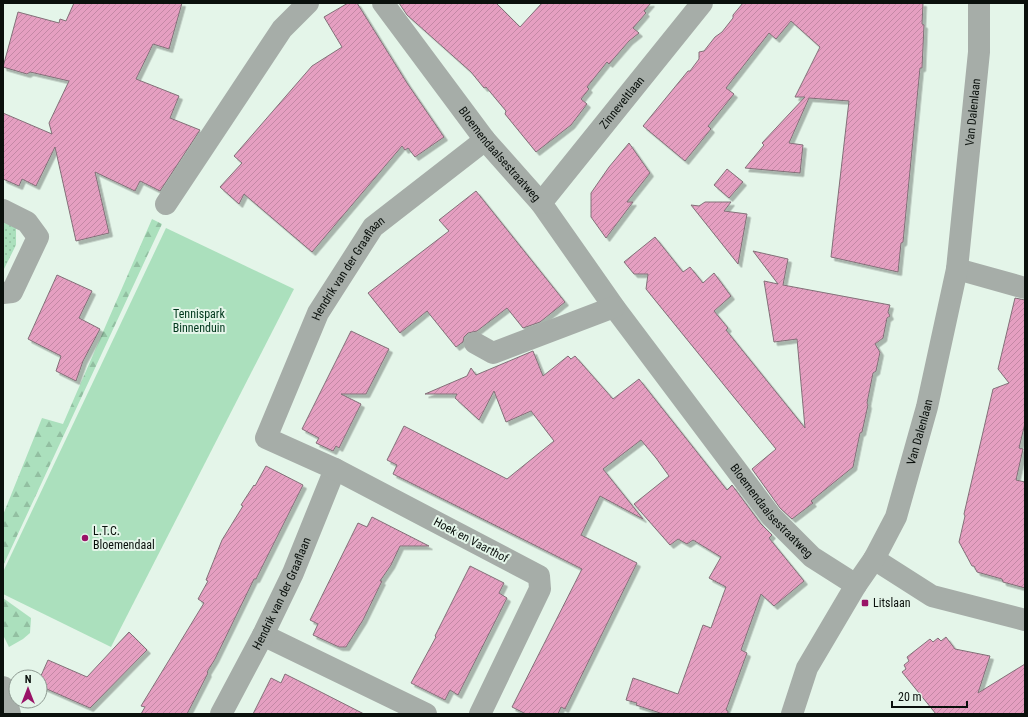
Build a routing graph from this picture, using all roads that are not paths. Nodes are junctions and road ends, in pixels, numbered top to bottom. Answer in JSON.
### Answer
{"nodes":[{"id":1,"x":308,"y":3,"type":"edge"},
{"id":2,"x":383,"y":3,"type":"edge"},
{"id":3,"x":702,"y":3,"type":"edge"},
{"id":4,"x":979,"y":3,"type":"edge"},
{"id":5,"x":486,"y":140,"type":"junction"},
{"id":6,"x":541,"y":203,"type":"junction"},
{"id":7,"x":166,"y":204,"type":"dead end"},
{"id":8,"x":3,"y":210,"type":"edge"},
{"id":9,"x":957,"y":269,"type":"junction"},
{"id":10,"x":1025,"y":288,"type":"edge"},
{"id":11,"x":3,"y":293,"type":"edge"},
{"id":12,"x":614,"y":307,"type":"junction"},
{"id":13,"x":475,"y":343,"type":"dead end"},
{"id":14,"x":266,"y":438,"type":"joint"},
{"id":15,"x":335,"y":469,"type":"junction"},
{"id":16,"x":874,"y":559,"type":"junction"},
{"id":17,"x":856,"y":585,"type":"junction"},
{"id":18,"x":1025,"y":620,"type":"edge"},
{"id":19,"x":263,"y":635,"type":"junction"},
{"id":20,"x":4,"y":691,"type":"edge"},
{"id":21,"x":10,"y":714,"type":"edge"},
{"id":22,"x":221,"y":714,"type":"edge"},
{"id":23,"x":426,"y":714,"type":"edge"},
{"id":24,"x":480,"y":714,"type":"edge"},
{"id":25,"x":792,"y":714,"type":"edge"}],
"edges":[{"from":1,"to":7,"type":"street"},
{"from":2,"to":5,"type":"street","name":"Bloemendaalsestraatweg"},
{"from":3,"to":6,"type":"street","name":"Zinneveltlaan"},
{"from":4,"to":9,"type":"street","name":"Van Dalenlaan"},
{"from":5,"to":6,"type":"street","name":"Bloemendaalsestraatweg"},
{"from":5,"to":14,"type":"street","name":"Hendrik van der Graaflaan"},
{"from":6,"to":12,"type":"street","name":"Bloemendaalsestraatweg"},
{"from":8,"to":11,"type":"street"},
{"from":9,"to":10,"type":"street"},
{"from":9,"to":16,"type":"street","name":"Van Dalenlaan"},
{"from":12,"to":13,"type":"street"},
{"from":12,"to":17,"type":"street","name":"Bloemendaalsestraatweg"},
{"from":14,"to":15,"type":"street","name":"Hoek en Vaarthof"},
{"from":15,"to":19,"type":"street","name":"Hendrik van der Graaflaan"},
{"from":15,"to":24,"type":"street","name":"Hoek en Vaarthof"},
{"from":16,"to":17,"type":"street","name":"Van Dalenlaan"},
{"from":16,"to":18,"type":"street"},
{"from":17,"to":25,"type":"street"},
{"from":19,"to":22,"type":"street","name":"Hendrik van der Graaflaan"},
{"from":19,"to":23,"type":"street"},
{"from":20,"to":21,"type":"street"}]}
